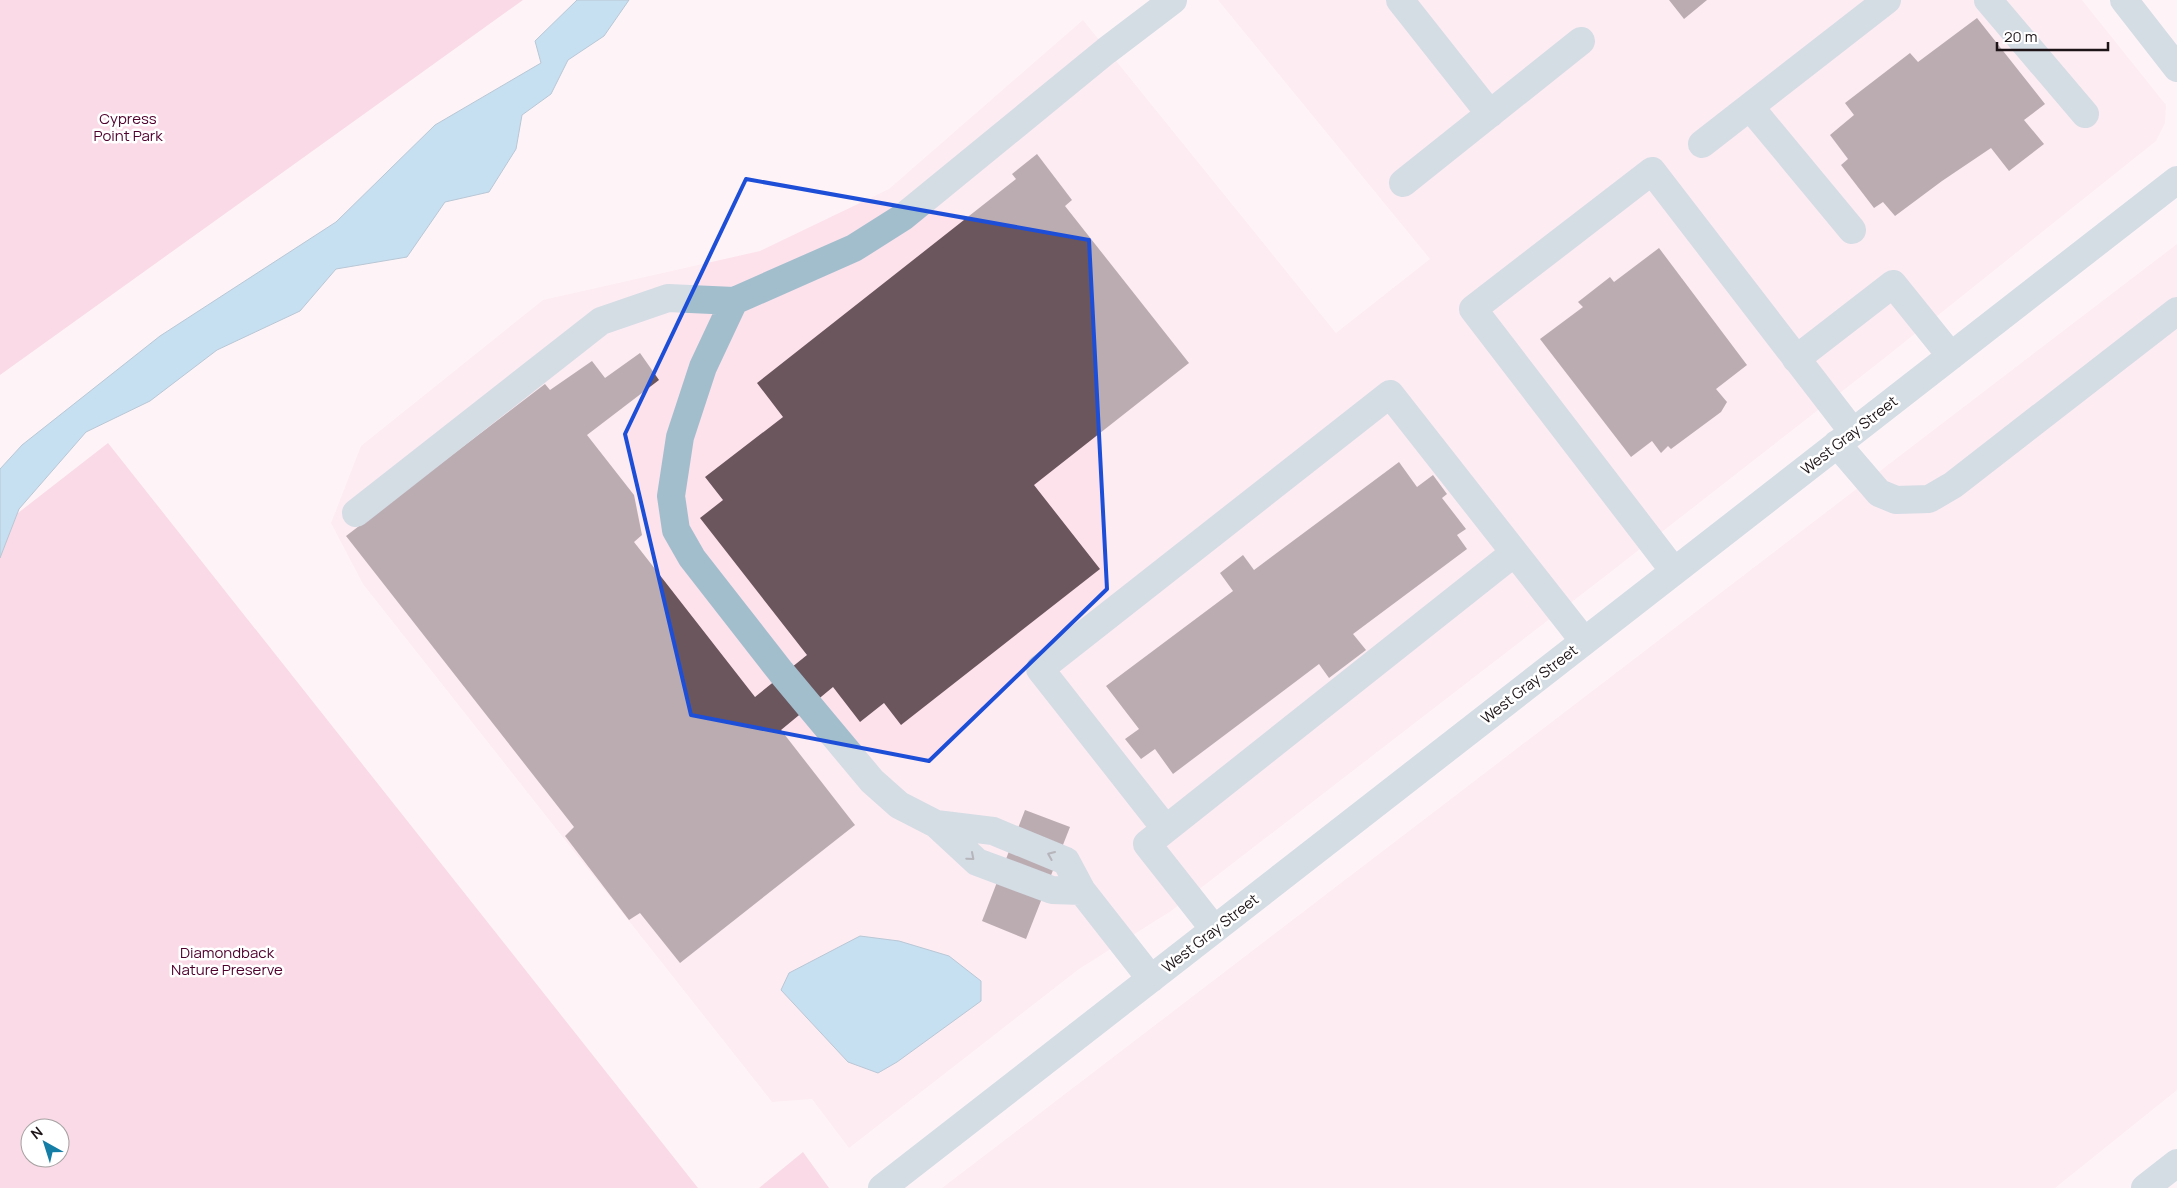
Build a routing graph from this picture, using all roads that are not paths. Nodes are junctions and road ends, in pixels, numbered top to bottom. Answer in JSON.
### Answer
{"nodes":[{"id":1,"x":1173,"y":0,"type":"edge"},
{"id":2,"x":1400,"y":0,"type":"edge"},
{"id":3,"x":1887,"y":0,"type":"edge"},
{"id":4,"x":1988,"y":0,"type":"edge"},
{"id":5,"x":2124,"y":0,"type":"edge"},
{"id":6,"x":1581,"y":41,"type":"dead end"},
{"id":7,"x":2177,"y":68,"type":"edge"},
{"id":8,"x":1750,"y":106,"type":"junction"},
{"id":9,"x":1490,"y":114,"type":"junction"},
{"id":10,"x":2085,"y":114,"type":"dead end"},
{"id":11,"x":1702,"y":144,"type":"dead end"},
{"id":12,"x":2177,"y":180,"type":"edge"},
{"id":13,"x":1403,"y":182,"type":"dead end"},
{"id":14,"x":1852,"y":230,"type":"dead end"},
{"id":15,"x":734,"y":301,"type":"junction"},
{"id":16,"x":2177,"y":311,"type":"edge"},
{"id":17,"x":1951,"y":356,"type":"junction"},
{"id":18,"x":1796,"y":359,"type":"junction"},
{"id":19,"x":1845,"y":438,"type":"junction"},
{"id":20,"x":356,"y":513,"type":"dead end"},
{"id":21,"x":1514,"y":553,"type":"junction"},
{"id":22,"x":1674,"y":571,"type":"junction"},
{"id":23,"x":1584,"y":642,"type":"junction"},
{"id":24,"x":1165,"y":828,"type":"junction"},
{"id":25,"x":1214,"y":929,"type":"junction"},
{"id":26,"x":1151,"y":978,"type":"junction"},
{"id":27,"x":2177,"y":1163,"type":"edge"},
{"id":28,"x":2149,"y":1187,"type":"edge"},
{"id":29,"x":882,"y":1188,"type":"edge"}],
"edges":[{"from":1,"to":15,"type":"street"},
{"from":2,"to":9,"type":"street"},
{"from":3,"to":8,"type":"street"},
{"from":4,"to":10,"type":"street"},
{"from":5,"to":7,"type":"street"},
{"from":6,"to":9,"type":"street"},
{"from":8,"to":11,"type":"street"},
{"from":8,"to":14,"type":"street"},
{"from":9,"to":13,"type":"street"},
{"from":12,"to":17,"type":"street","name":"West Gray Street"},
{"from":15,"to":20,"type":"street"},
{"from":15,"to":26,"type":"street"},
{"from":16,"to":19,"type":"street"},
{"from":17,"to":18,"type":"street"},
{"from":17,"to":19,"type":"street","name":"West Gray Street"},
{"from":18,"to":19,"type":"street"},
{"from":18,"to":22,"type":"street"},
{"from":19,"to":22,"type":"street","name":"West Gray Street"},
{"from":21,"to":23,"type":"street"},
{"from":21,"to":24,"type":"street"},
{"from":21,"to":24,"type":"street"},
{"from":22,"to":23,"type":"street","name":"West Gray Street"},
{"from":23,"to":25,"type":"street","name":"West Gray Street"},
{"from":24,"to":25,"type":"street"},
{"from":25,"to":26,"type":"street","name":"West Gray Street"},
{"from":26,"to":29,"type":"street","name":"West Gray Street"},
{"from":27,"to":28,"type":"street"}]}
